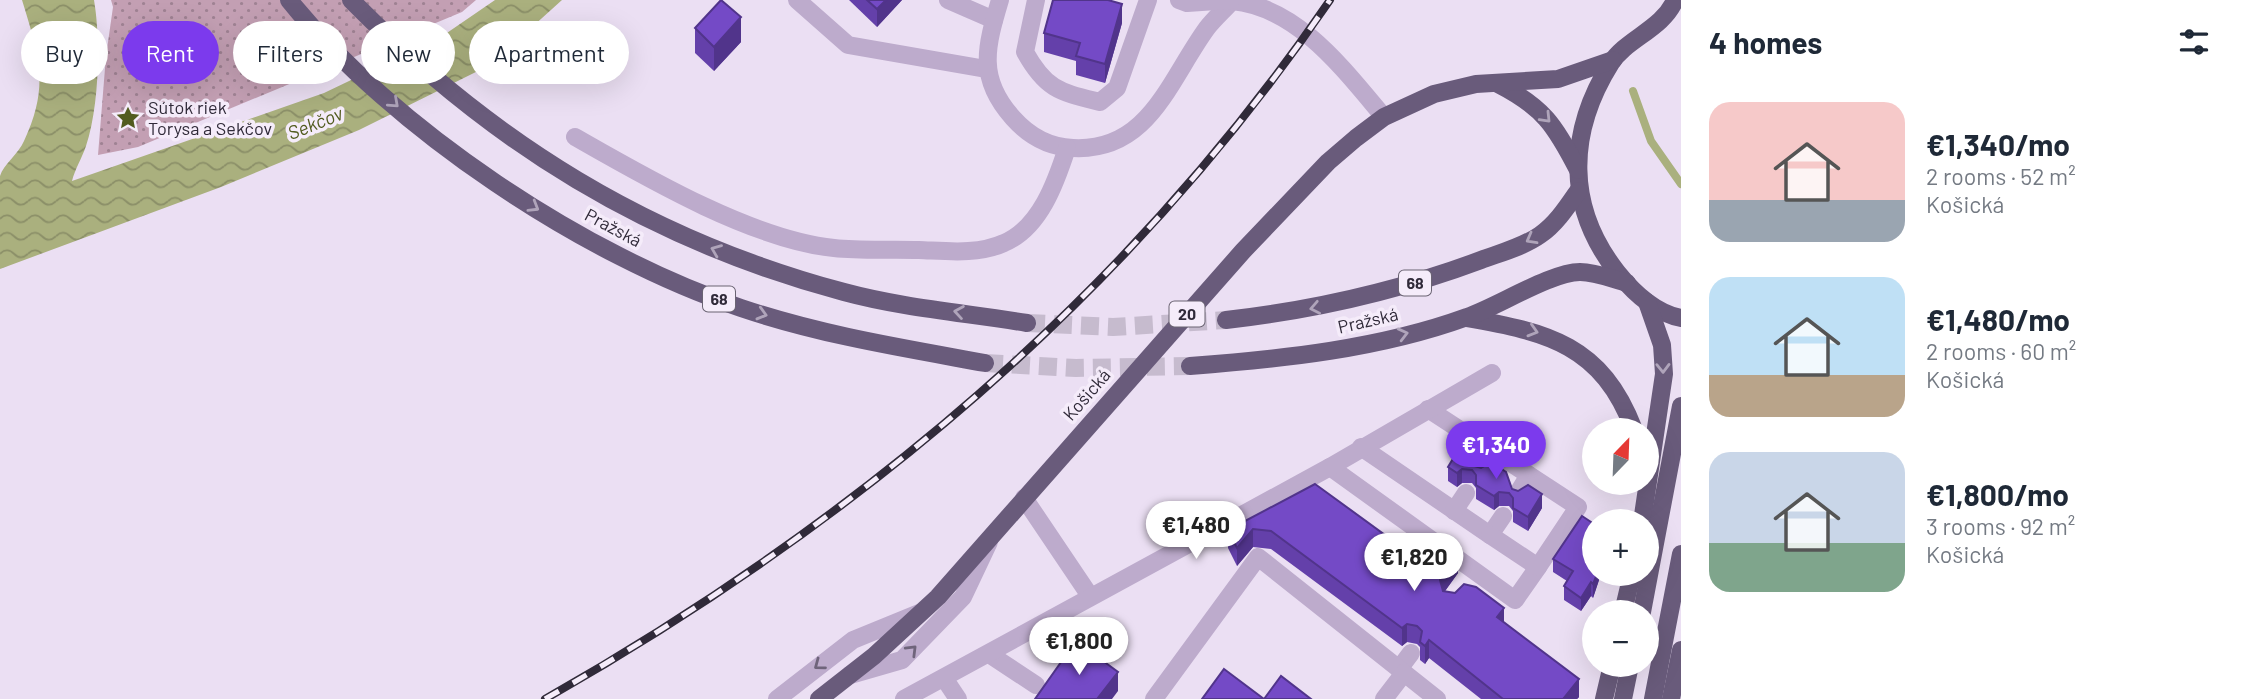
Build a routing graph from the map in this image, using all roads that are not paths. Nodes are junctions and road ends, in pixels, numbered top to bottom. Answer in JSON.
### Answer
{"nodes":[{"id":1,"x":351,"y":0,"type":"edge"},
{"id":2,"x":797,"y":0,"type":"edge"},
{"id":3,"x":948,"y":0,"type":"edge"},
{"id":4,"x":1000,"y":0,"type":"edge"},
{"id":5,"x":1036,"y":0,"type":"edge"},
{"id":6,"x":1147,"y":0,"type":"edge"},
{"id":7,"x":1179,"y":0,"type":"edge"},
{"id":8,"x":1675,"y":0,"type":"edge"},
{"id":9,"x":1232,"y":1,"type":"edge"},
{"id":10,"x":291,"y":2,"type":"edge"},
{"id":11,"x":1681,"y":18,"type":"edge"},
{"id":12,"x":995,"y":20,"type":"junction"},
{"id":13,"x":1643,"y":36,"type":"junction"},
{"id":14,"x":1613,"y":60,"type":"junction"},
{"id":15,"x":986,"y":69,"type":"junction"},
{"id":16,"x":1498,"y":84,"type":"junction"},
{"id":17,"x":1384,"y":117,"type":"junction"},
{"id":18,"x":575,"y":136,"type":"dead end"},
{"id":19,"x":1067,"y":148,"type":"junction"},
{"id":20,"x":1578,"y":170,"type":"junction"},
{"id":21,"x":1578,"y":191,"type":"junction"},
{"id":22,"x":1626,"y":283,"type":"junction"},
{"id":23,"x":1647,"y":302,"type":"junction"},
{"id":24,"x":1466,"y":318,"type":"junction"},
{"id":25,"x":1681,"y":318,"type":"edge"},
{"id":26,"x":1226,"y":320,"type":"tunnel mouth"},
{"id":27,"x":1027,"y":323,"type":"tunnel mouth"},
{"id":28,"x":985,"y":363,"type":"tunnel mouth"},
{"id":29,"x":1190,"y":366,"type":"tunnel mouth"},
{"id":30,"x":1492,"y":373,"type":"dead end"},
{"id":31,"x":1681,"y":406,"type":"edge"},
{"id":32,"x":1428,"y":409,"type":"junction"},
{"id":33,"x":1628,"y":418,"type":"edge"},
{"id":34,"x":1361,"y":447,"type":"junction"},
{"id":35,"x":1493,"y":451,"type":"junction"},
{"id":36,"x":1330,"y":467,"type":"junction"},
{"id":37,"x":1481,"y":470,"type":"edge"},
{"id":38,"x":1529,"y":475,"type":"junction"},
{"id":39,"x":1466,"y":493,"type":"dead end"},
{"id":40,"x":1518,"y":493,"type":"edge"},
{"id":41,"x":1024,"y":498,"type":"junction"},
{"id":42,"x":1644,"y":509,"type":"edge"},
{"id":43,"x":1454,"y":511,"type":"junction"},
{"id":44,"x":1503,"y":516,"type":"dead end"},
{"id":45,"x":993,"y":533,"type":"junction"},
{"id":46,"x":1490,"y":535,"type":"junction"},
{"id":47,"x":1681,"y":555,"type":"edge"},
{"id":48,"x":1538,"y":567,"type":"junction"},
{"id":49,"x":1090,"y":596,"type":"junction"},
{"id":50,"x":1644,"y":600,"type":"edge"},
{"id":51,"x":923,"y":611,"type":"junction"},
{"id":52,"x":1681,"y":650,"type":"edge"},
{"id":53,"x":1411,"y":653,"type":"dead end"},
{"id":54,"x":989,"y":654,"type":"junction"},
{"id":55,"x":1402,"y":671,"type":"junction"},
{"id":56,"x":850,"y":675,"type":"junction"},
{"id":57,"x":1609,"y":677,"type":"edge"},
{"id":58,"x":1628,"y":677,"type":"edge"},
{"id":59,"x":944,"y":678,"type":"junction"},
{"id":60,"x":1036,"y":685,"type":"dead end"},
{"id":61,"x":778,"y":699,"type":"edge"},
{"id":62,"x":819,"y":699,"type":"edge"},
{"id":63,"x":904,"y":699,"type":"edge"},
{"id":64,"x":958,"y":699,"type":"edge"},
{"id":65,"x":1154,"y":699,"type":"edge"},
{"id":66,"x":1384,"y":699,"type":"edge"},
{"id":67,"x":1437,"y":699,"type":"edge"},
{"id":68,"x":1604,"y":699,"type":"edge"},
{"id":69,"x":1623,"y":699,"type":"edge"},
{"id":70,"x":1653,"y":699,"type":"edge"},
{"id":71,"x":1671,"y":699,"type":"edge"}],
"edges":[{"from":27,"to":1,"type":"main road","name":"Pražská","one_way":true},
{"from":2,"to":15,"type":"street"},
{"from":3,"to":12,"type":"street"},
{"from":4,"to":12,"type":"street"},
{"from":5,"to":6,"type":"street"},
{"from":7,"to":9,"type":"street"},
{"from":8,"to":13,"type":"main road"},
{"from":9,"to":17,"type":"street"},
{"from":9,"to":19,"type":"street"},
{"from":10,"to":28,"type":"main road","name":"Pražská","number":"68","one_way":true},
{"from":11,"to":13,"type":"main road"},
{"from":12,"to":15,"type":"street"},
{"from":13,"to":14,"type":"main road"},
{"from":14,"to":16,"type":"main road","name":"Košická","number":"20"},
{"from":14,"to":20,"type":"main road"},
{"from":15,"to":19,"type":"street"},
{"from":16,"to":17,"type":"main road","name":"Košická","number":"20"},
{"from":16,"to":20,"type":"main road","one_way":true},
{"from":17,"to":41,"type":"main road","name":"Košická","number":"20"},
{"from":18,"to":19,"type":"street"},
{"from":20,"to":21,"type":"main road"},
{"from":21,"to":22,"type":"main road"},
{"from":21,"to":26,"type":"main road","name":"Pražská","number":"68","one_way":true},
{"from":22,"to":23,"type":"main road"},
{"from":22,"to":24,"type":"main road","name":"Pražská"},
{"from":23,"to":25,"type":"main road"},
{"from":23,"to":42,"type":"main road","one_way":true},
{"from":29,"to":24,"type":"main road","name":"Pražská","one_way":true},
{"from":24,"to":33,"type":"main road","one_way":true},
{"from":30,"to":32,"type":"street"},
{"from":31,"to":50,"type":"main road"},
{"from":32,"to":34,"type":"street"},
{"from":32,"to":35,"type":"street"},
{"from":34,"to":36,"type":"street"},
{"from":34,"to":43,"type":"street"},
{"from":35,"to":37,"type":"street"},
{"from":35,"to":38,"type":"street"},
{"from":36,"to":48,"type":"street"},
{"from":36,"to":49,"type":"street"},
{"from":38,"to":40,"type":"street"},
{"from":38,"to":48,"type":"street"},
{"from":39,"to":43,"type":"street"},
{"from":41,"to":45,"type":"main road","name":"Košická","number":"20"},
{"from":41,"to":49,"type":"street"},
{"from":43,"to":46,"type":"street"},
{"from":44,"to":46,"type":"street"},
{"from":45,"to":51,"type":"main road","name":"Košická","number":"20"},
{"from":56,"to":45,"type":"street","one_way":true},
{"from":46,"to":48,"type":"street"},
{"from":47,"to":70,"type":"main road"},
{"from":49,"to":54,"type":"street"},
{"from":51,"to":56,"type":"main road","name":"Košická","number":"20"},
{"from":51,"to":61,"type":"street","one_way":true},
{"from":52,"to":71,"type":"main road"},
{"from":53,"to":55,"type":"street"},
{"from":54,"to":59,"type":"street"},
{"from":54,"to":60,"type":"street"},
{"from":55,"to":65,"type":"street"},
{"from":55,"to":66,"type":"street"},
{"from":55,"to":67,"type":"street"},
{"from":56,"to":62,"type":"main road","name":"Košická","number":"20"},
{"from":57,"to":68,"type":"main road"},
{"from":58,"to":69,"type":"main road"},
{"from":59,"to":63,"type":"street"},
{"from":59,"to":64,"type":"street"}]}
